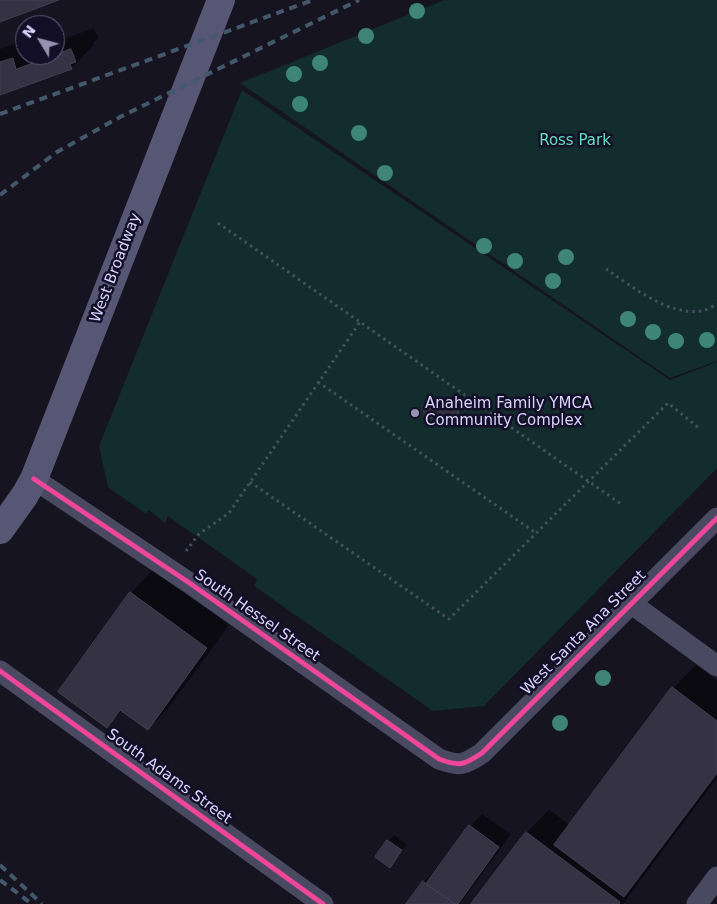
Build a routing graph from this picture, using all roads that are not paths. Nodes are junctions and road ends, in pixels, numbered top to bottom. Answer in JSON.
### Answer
{"nodes":[{"id":1,"x":221,"y":0,"type":"edge"},
{"id":2,"x":34,"y":480,"type":"junction"},
{"id":3,"x":717,"y":518,"type":"edge"},
{"id":4,"x":0,"y":530,"type":"edge"},
{"id":5,"x":632,"y":604,"type":"junction"},
{"id":6,"x":717,"y":666,"type":"edge"},
{"id":7,"x":0,"y":671,"type":"edge"},
{"id":8,"x":467,"y":763,"type":"joint"},
{"id":9,"x":717,"y":877,"type":"edge"},
{"id":10,"x":323,"y":904,"type":"edge"},
{"id":11,"x":697,"y":904,"type":"edge"}],
"edges":[{"from":1,"to":2,"type":"main road","name":"West Broadway"},
{"from":2,"to":4,"type":"main road","name":"West Broadway"},
{"from":2,"to":8,"type":"street","name":"South Hessel Street"},
{"from":3,"to":5,"type":"street","name":"West Santa Ana Street"},
{"from":5,"to":6,"type":"street"},
{"from":5,"to":8,"type":"street","name":"West Santa Ana Street"},
{"from":7,"to":10,"type":"street","name":"South Adams Street"},
{"from":9,"to":11,"type":"street"}]}
